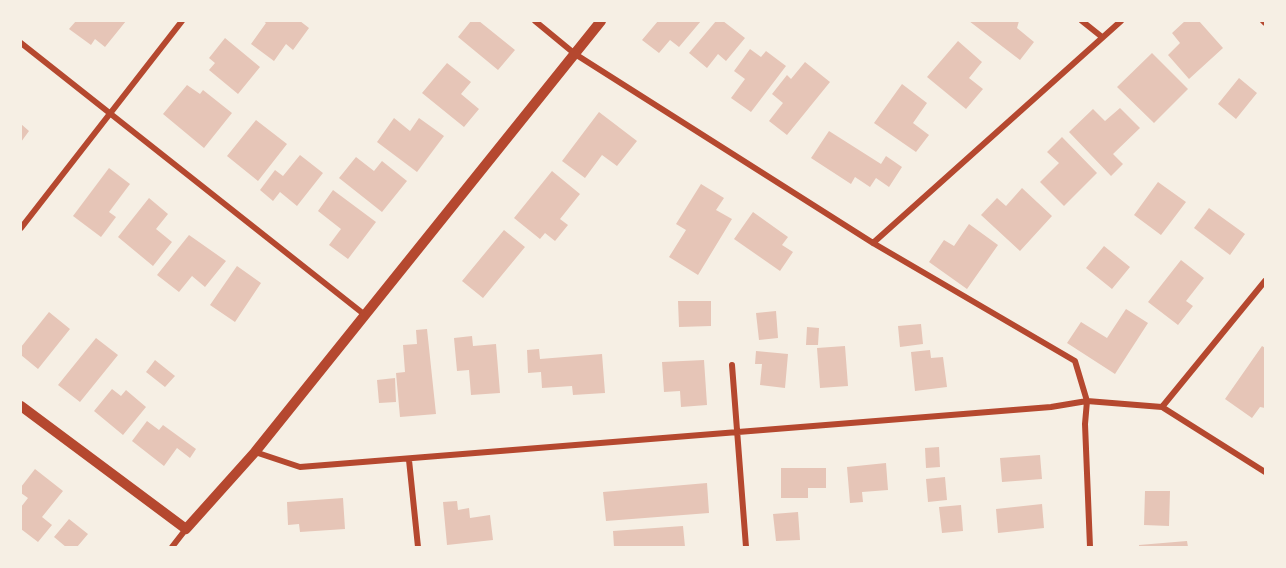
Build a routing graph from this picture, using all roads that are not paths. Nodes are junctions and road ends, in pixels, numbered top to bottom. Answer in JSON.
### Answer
{"nodes":[{"id":1,"x":182,"y":21,"type":"edge"},
{"id":2,"x":535,"y":21,"type":"edge"},
{"id":3,"x":601,"y":21,"type":"edge"},
{"id":4,"x":1082,"y":21,"type":"edge"},
{"id":5,"x":1121,"y":21,"type":"edge"},
{"id":6,"x":1102,"y":37,"type":"junction"},
{"id":7,"x":21,"y":43,"type":"edge"},
{"id":8,"x":575,"y":54,"type":"junction"},
{"id":9,"x":108,"y":114,"type":"junction"},
{"id":10,"x":21,"y":228,"type":"edge"},
{"id":11,"x":873,"y":243,"type":"junction"},
{"id":12,"x":1265,"y":281,"type":"edge"},
{"id":13,"x":365,"y":315,"type":"junction"},
{"id":14,"x":732,"y":365,"type":"dead end"},
{"id":15,"x":1087,"y":401,"type":"junction"},
{"id":16,"x":21,"y":406,"type":"edge"},
{"id":17,"x":1162,"y":407,"type":"junction"},
{"id":18,"x":736,"y":432,"type":"junction"},
{"id":19,"x":255,"y":452,"type":"junction"},
{"id":20,"x":409,"y":460,"type":"junction"},
{"id":21,"x":1265,"y":472,"type":"edge"},
{"id":22,"x":186,"y":529,"type":"junction"},
{"id":23,"x":172,"y":547,"type":"edge"},
{"id":24,"x":418,"y":547,"type":"edge"},
{"id":25,"x":746,"y":547,"type":"edge"},
{"id":26,"x":1090,"y":547,"type":"edge"}],
"edges":[{"from":1,"to":9,"type":"street"},
{"from":2,"to":8,"type":"street"},
{"from":3,"to":8,"type":"street"},
{"from":4,"to":6,"type":"street"},
{"from":5,"to":6,"type":"street"},
{"from":6,"to":11,"type":"street"},
{"from":7,"to":9,"type":"street"},
{"from":8,"to":11,"type":"street"},
{"from":8,"to":13,"type":"street"},
{"from":9,"to":10,"type":"street"},
{"from":9,"to":13,"type":"street"},
{"from":11,"to":15,"type":"street"},
{"from":12,"to":17,"type":"street"},
{"from":13,"to":19,"type":"street"},
{"from":14,"to":18,"type":"street"},
{"from":15,"to":17,"type":"street"},
{"from":15,"to":18,"type":"street"},
{"from":15,"to":26,"type":"street"},
{"from":16,"to":22,"type":"street"},
{"from":17,"to":21,"type":"street"},
{"from":18,"to":20,"type":"street"},
{"from":18,"to":25,"type":"street"},
{"from":19,"to":20,"type":"street"},
{"from":19,"to":22,"type":"street"},
{"from":20,"to":24,"type":"street"},
{"from":22,"to":23,"type":"street"}]}
